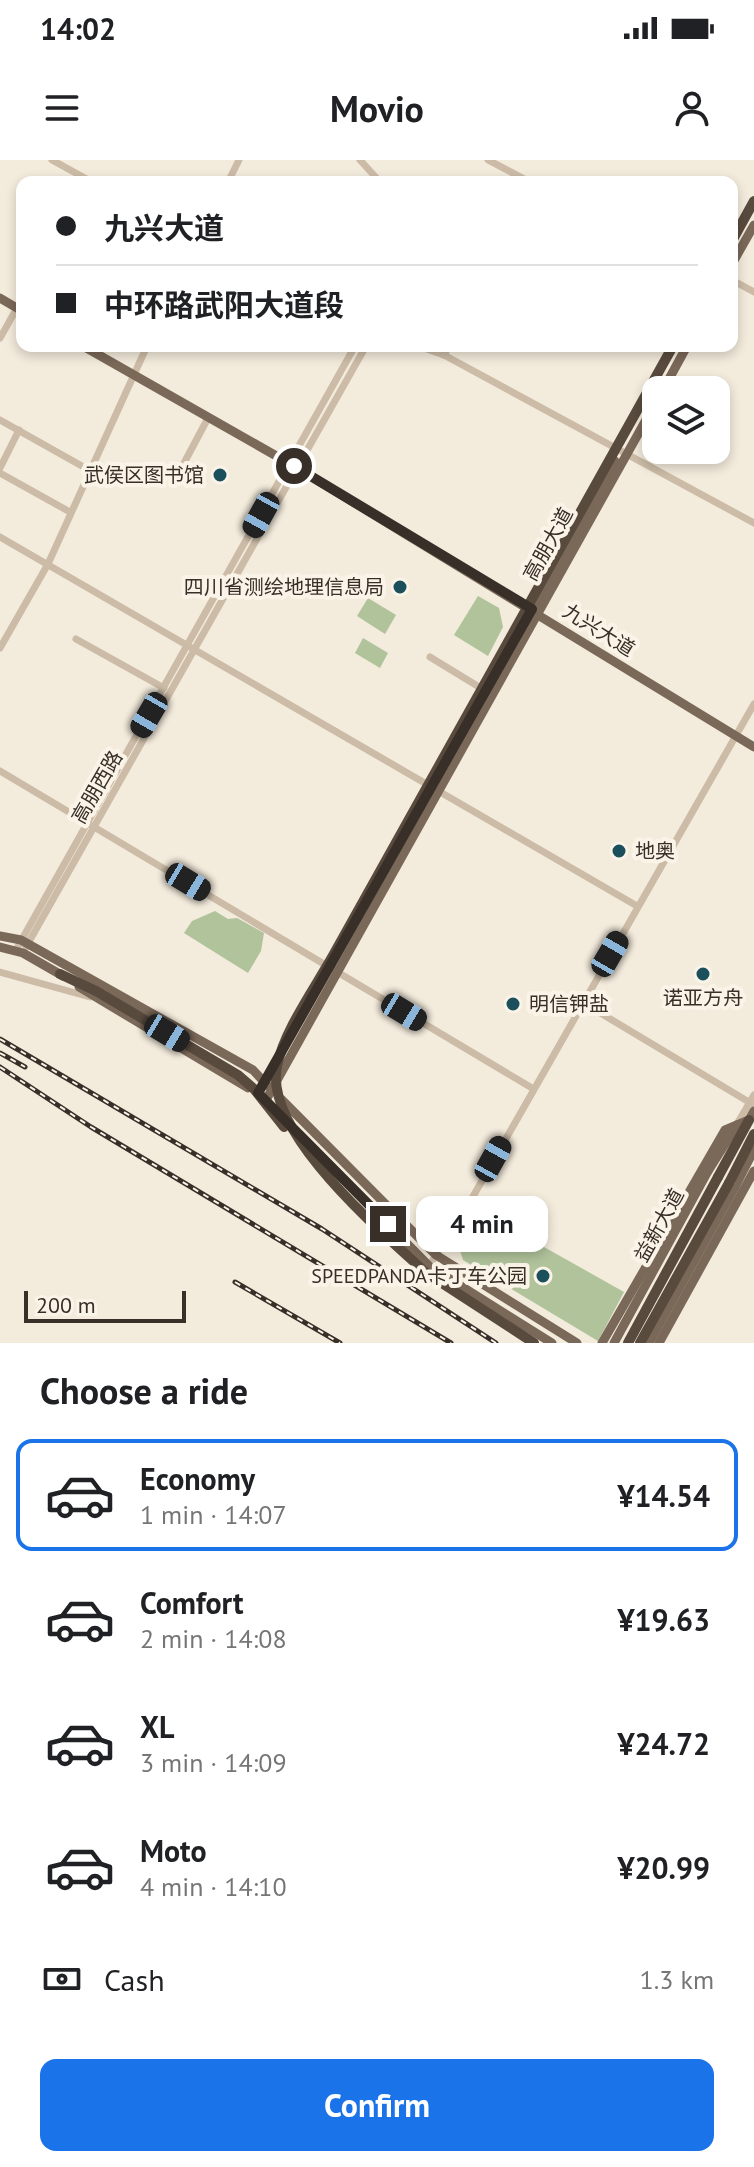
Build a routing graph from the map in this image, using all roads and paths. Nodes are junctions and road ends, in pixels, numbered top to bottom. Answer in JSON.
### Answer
{"nodes":[{"id":1,"x":52,"y":160,"type":"edge"},
{"id":2,"x":360,"y":160,"type":"edge"},
{"id":3,"x":488,"y":160,"type":"edge"},
{"id":4,"x":79,"y":176,"type":"edge"},
{"id":5,"x":375,"y":176,"type":"edge"},
{"id":6,"x":519,"y":176,"type":"edge"},
{"id":7,"x":754,"y":201,"type":"edge"},
{"id":8,"x":754,"y":208,"type":"edge"},
{"id":9,"x":754,"y":225,"type":"edge"},
{"id":10,"x":738,"y":230,"type":"edge"},
{"id":11,"x":738,"y":238,"type":"edge"},
{"id":12,"x":738,"y":253,"type":"edge"},
{"id":13,"x":16,"y":312,"type":"edge"},
{"id":14,"x":0,"y":338,"type":"edge"},
{"id":15,"x":93,"y":352,"type":"edge"},
{"id":16,"x":144,"y":352,"type":"edge"},
{"id":17,"x":352,"y":352,"type":"edge"},
{"id":18,"x":362,"y":352,"type":"edge"},
{"id":19,"x":435,"y":352,"type":"edge"},
{"id":20,"x":441,"y":352,"type":"edge"},
{"id":21,"x":446,"y":352,"type":"edge"},
{"id":22,"x":673,"y":352,"type":"edge"},
{"id":23,"x":673,"y":352,"type":"edge"},
{"id":24,"x":684,"y":352,"type":"edge"},
{"id":25,"x":444,"y":355,"type":"junction"},
{"id":26,"x":133,"y":376,"type":"junction"},
{"id":27,"x":671,"y":376,"type":"edge"},
{"id":28,"x":208,"y":418,"type":"junction"},
{"id":29,"x":0,"y":420,"type":"edge"},
{"id":30,"x":642,"y":424,"type":"edge"},
{"id":31,"x":19,"y":430,"type":"junction"},
{"id":32,"x":623,"y":454,"type":"junction"},
{"id":33,"x":293,"y":466,"type":"junction"},
{"id":34,"x":189,"y":468,"type":"dead end"},
{"id":35,"x":0,"y":470,"type":"edge"},
{"id":36,"x":89,"y":470,"type":"junction"},
{"id":37,"x":70,"y":512,"type":"junction"},
{"id":38,"x":754,"y":523,"type":"edge"},
{"id":39,"x":0,"y":537,"type":"edge"},
{"id":40,"x":48,"y":564,"type":"junction"},
{"id":41,"x":539,"y":587,"type":"junction"},
{"id":42,"x":536,"y":612,"type":"junction"},
{"id":43,"x":76,"y":639,"type":"dead end"},
{"id":44,"x":193,"y":645,"type":"junction"},
{"id":45,"x":0,"y":648,"type":"edge"},
{"id":46,"x":430,"y":657,"type":"dead end"},
{"id":47,"x":164,"y":688,"type":"junction"},
{"id":48,"x":486,"y":691,"type":"junction"},
{"id":49,"x":754,"y":704,"type":"edge"},
{"id":50,"x":736,"y":736,"type":"junction"},
{"id":51,"x":754,"y":747,"type":"edge"},
{"id":52,"x":0,"y":771,"type":"edge"},
{"id":53,"x":435,"y":790,"type":"junction"},
{"id":54,"x":91,"y":823,"type":"junction"},
{"id":55,"x":637,"y":906,"type":"junction"},
{"id":56,"x":0,"y":936,"type":"edge"},
{"id":57,"x":0,"y":947,"type":"edge"},
{"id":58,"x":22,"y":947,"type":"junction"},
{"id":59,"x":333,"y":969,"type":"junction"},
{"id":60,"x":0,"y":972,"type":"edge"},
{"id":61,"x":60,"y":974,"type":"joint"},
{"id":62,"x":97,"y":995,"type":"junction"},
{"id":63,"x":582,"y":1002,"type":"junction"},
{"id":64,"x":268,"y":1086,"type":"junction"},
{"id":65,"x":532,"y":1088,"type":"junction"},
{"id":66,"x":262,"y":1097,"type":"junction"},
{"id":67,"x":752,"y":1107,"type":"edge"},
{"id":68,"x":737,"y":1125,"type":"junction"},
{"id":69,"x":754,"y":1134,"type":"edge"},
{"id":70,"x":297,"y":1141,"type":"junction"},
{"id":71,"x":754,"y":1150,"type":"edge"},
{"id":72,"x":754,"y":1171,"type":"edge"},
{"id":73,"x":713,"y":1174,"type":"junction"},
{"id":74,"x":732,"y":1185,"type":"junction"},
{"id":75,"x":750,"y":1189,"type":"edge"},
{"id":76,"x":436,"y":1255,"type":"junction"},
{"id":77,"x":429,"y":1266,"type":"junction"},
{"id":78,"x":631,"y":1293,"type":"junction"},
{"id":79,"x":677,"y":1313,"type":"junction"},
{"id":80,"x":534,"y":1343,"type":"edge"},
{"id":81,"x":552,"y":1343,"type":"edge"},
{"id":82,"x":577,"y":1343,"type":"edge"},
{"id":83,"x":602,"y":1343,"type":"edge"},
{"id":84,"x":614,"y":1343,"type":"edge"},
{"id":85,"x":628,"y":1343,"type":"edge"},
{"id":86,"x":640,"y":1343,"type":"edge"},
{"id":87,"x":649,"y":1343,"type":"edge"},
{"id":88,"x":659,"y":1343,"type":"edge"}],
"edges":[{"from":1,"to":4,"type":"street"},
{"from":2,"to":5,"type":"street"},
{"from":3,"to":6,"type":"street"},
{"from":7,"to":10,"type":"highway"},
{"from":8,"to":11,"type":"main road"},
{"from":9,"to":12,"type":"main road"},
{"from":13,"to":14,"type":"street"},
{"from":15,"to":26,"type":"main road","name":"九兴大道"},
{"from":16,"to":26,"type":"street"},
{"from":17,"to":33,"type":"street","name":"高朋西路"},
{"from":18,"to":33,"type":"street","name":"高朋西路"},
{"from":19,"to":25,"type":"street"},
{"from":20,"to":25,"type":"street"},
{"from":21,"to":25,"type":"street"},
{"from":22,"to":32,"type":"main road","name":"高朋大道"},
{"from":23,"to":41,"type":"highway","bridge":true},
{"from":24,"to":27,"type":"main road"},
{"from":25,"to":32,"type":"street"},
{"from":26,"to":28,"type":"main road","name":"九兴大道"},
{"from":26,"to":36,"type":"street"},
{"from":28,"to":33,"type":"main road","name":"九兴大道"},
{"from":28,"to":34,"type":"street"},
{"from":29,"to":31,"type":"street"},
{"from":30,"to":32,"type":"main road","name":"高朋大道"},
{"from":31,"to":35,"type":"street"},
{"from":31,"to":36,"type":"street"},
{"from":32,"to":38,"type":"street"},
{"from":32,"to":42,"type":"main road","name":"高朋大道"},
{"from":33,"to":42,"type":"main road","name":"九兴大道"},
{"from":33,"to":44,"type":"street","name":"高朋西路"},
{"from":35,"to":37,"type":"street"},
{"from":36,"to":37,"type":"street"},
{"from":37,"to":40,"type":"street"},
{"from":39,"to":40,"type":"street"},
{"from":40,"to":44,"type":"street"},
{"from":40,"to":45,"type":"street"},
{"from":41,"to":53,"type":"highway","bridge":true},
{"from":41,"to":70,"type":"highway","bridge":true},
{"from":42,"to":48,"type":"main road","name":"高朋大道"},
{"from":42,"to":50,"type":"main road","name":"九兴大道"},
{"from":42,"to":53,"type":"main road","name":"高朋大道"},
{"from":43,"to":47,"type":"street"},
{"from":44,"to":47,"type":"street","name":"高朋西路"},
{"from":44,"to":53,"type":"street"},
{"from":44,"to":54,"type":"street","name":"高朋西路"},
{"from":46,"to":48,"type":"street"},
{"from":47,"to":54,"type":"street","name":"高朋西路"},
{"from":48,"to":53,"type":"main road","name":"高朋大道"},
{"from":49,"to":50,"type":"street"},
{"from":50,"to":51,"type":"main road","name":"九兴大道"},
{"from":50,"to":55,"type":"street"},
{"from":52,"to":54,"type":"street"},
{"from":53,"to":55,"type":"street"},
{"from":53,"to":59,"type":"main road","name":"高朋大道"},
{"from":54,"to":58,"type":"street","name":"高朋西路"},
{"from":54,"to":59,"type":"street"},
{"from":55,"to":63,"type":"street"},
{"from":56,"to":58,"type":"main road"},
{"from":57,"to":58,"type":"main road"},
{"from":58,"to":61,"type":"main road"},
{"from":58,"to":64,"type":"main road"},
{"from":59,"to":64,"type":"main road","name":"高朋大道"},
{"from":59,"to":65,"type":"street"},
{"from":60,"to":62,"type":"street"},
{"from":61,"to":62,"type":"highway"},
{"from":62,"to":66,"type":"main road"},
{"from":62,"to":70,"type":"highway","bridge":true},
{"from":63,"to":65,"type":"street"},
{"from":63,"to":67,"type":"street"},
{"from":64,"to":66,"type":"main road","name":"高朋大道"},
{"from":64,"to":76,"type":"main road"},
{"from":65,"to":76,"type":"street"},
{"from":66,"to":77,"type":"main road"},
{"from":67,"to":68,"type":"main road"},
{"from":67,"to":68,"type":"street"},
{"from":67,"to":73,"type":"highway"},
{"from":68,"to":73,"type":"main road","name":"益新大道"},
{"from":68,"to":78,"type":"main road"},
{"from":69,"to":74,"type":"highway"},
{"from":70,"to":80,"type":"highway","bridge":true},
{"from":71,"to":74,"type":"main road"},
{"from":72,"to":75,"type":"main road"},
{"from":73,"to":84,"type":"main road","name":"益新大道","bridge":true},
{"from":73,"to":85,"type":"highway","bridge":true},
{"from":74,"to":86,"type":"highway","bridge":true},
{"from":74,"to":87,"type":"main road","bridge":true},
{"from":75,"to":79,"type":"main road"},
{"from":76,"to":77,"type":"street"},
{"from":76,"to":82,"type":"main road"},
{"from":77,"to":81,"type":"main road"},
{"from":78,"to":79,"type":"street"},
{"from":78,"to":83,"type":"main road"},
{"from":79,"to":88,"type":"main road"}]}
